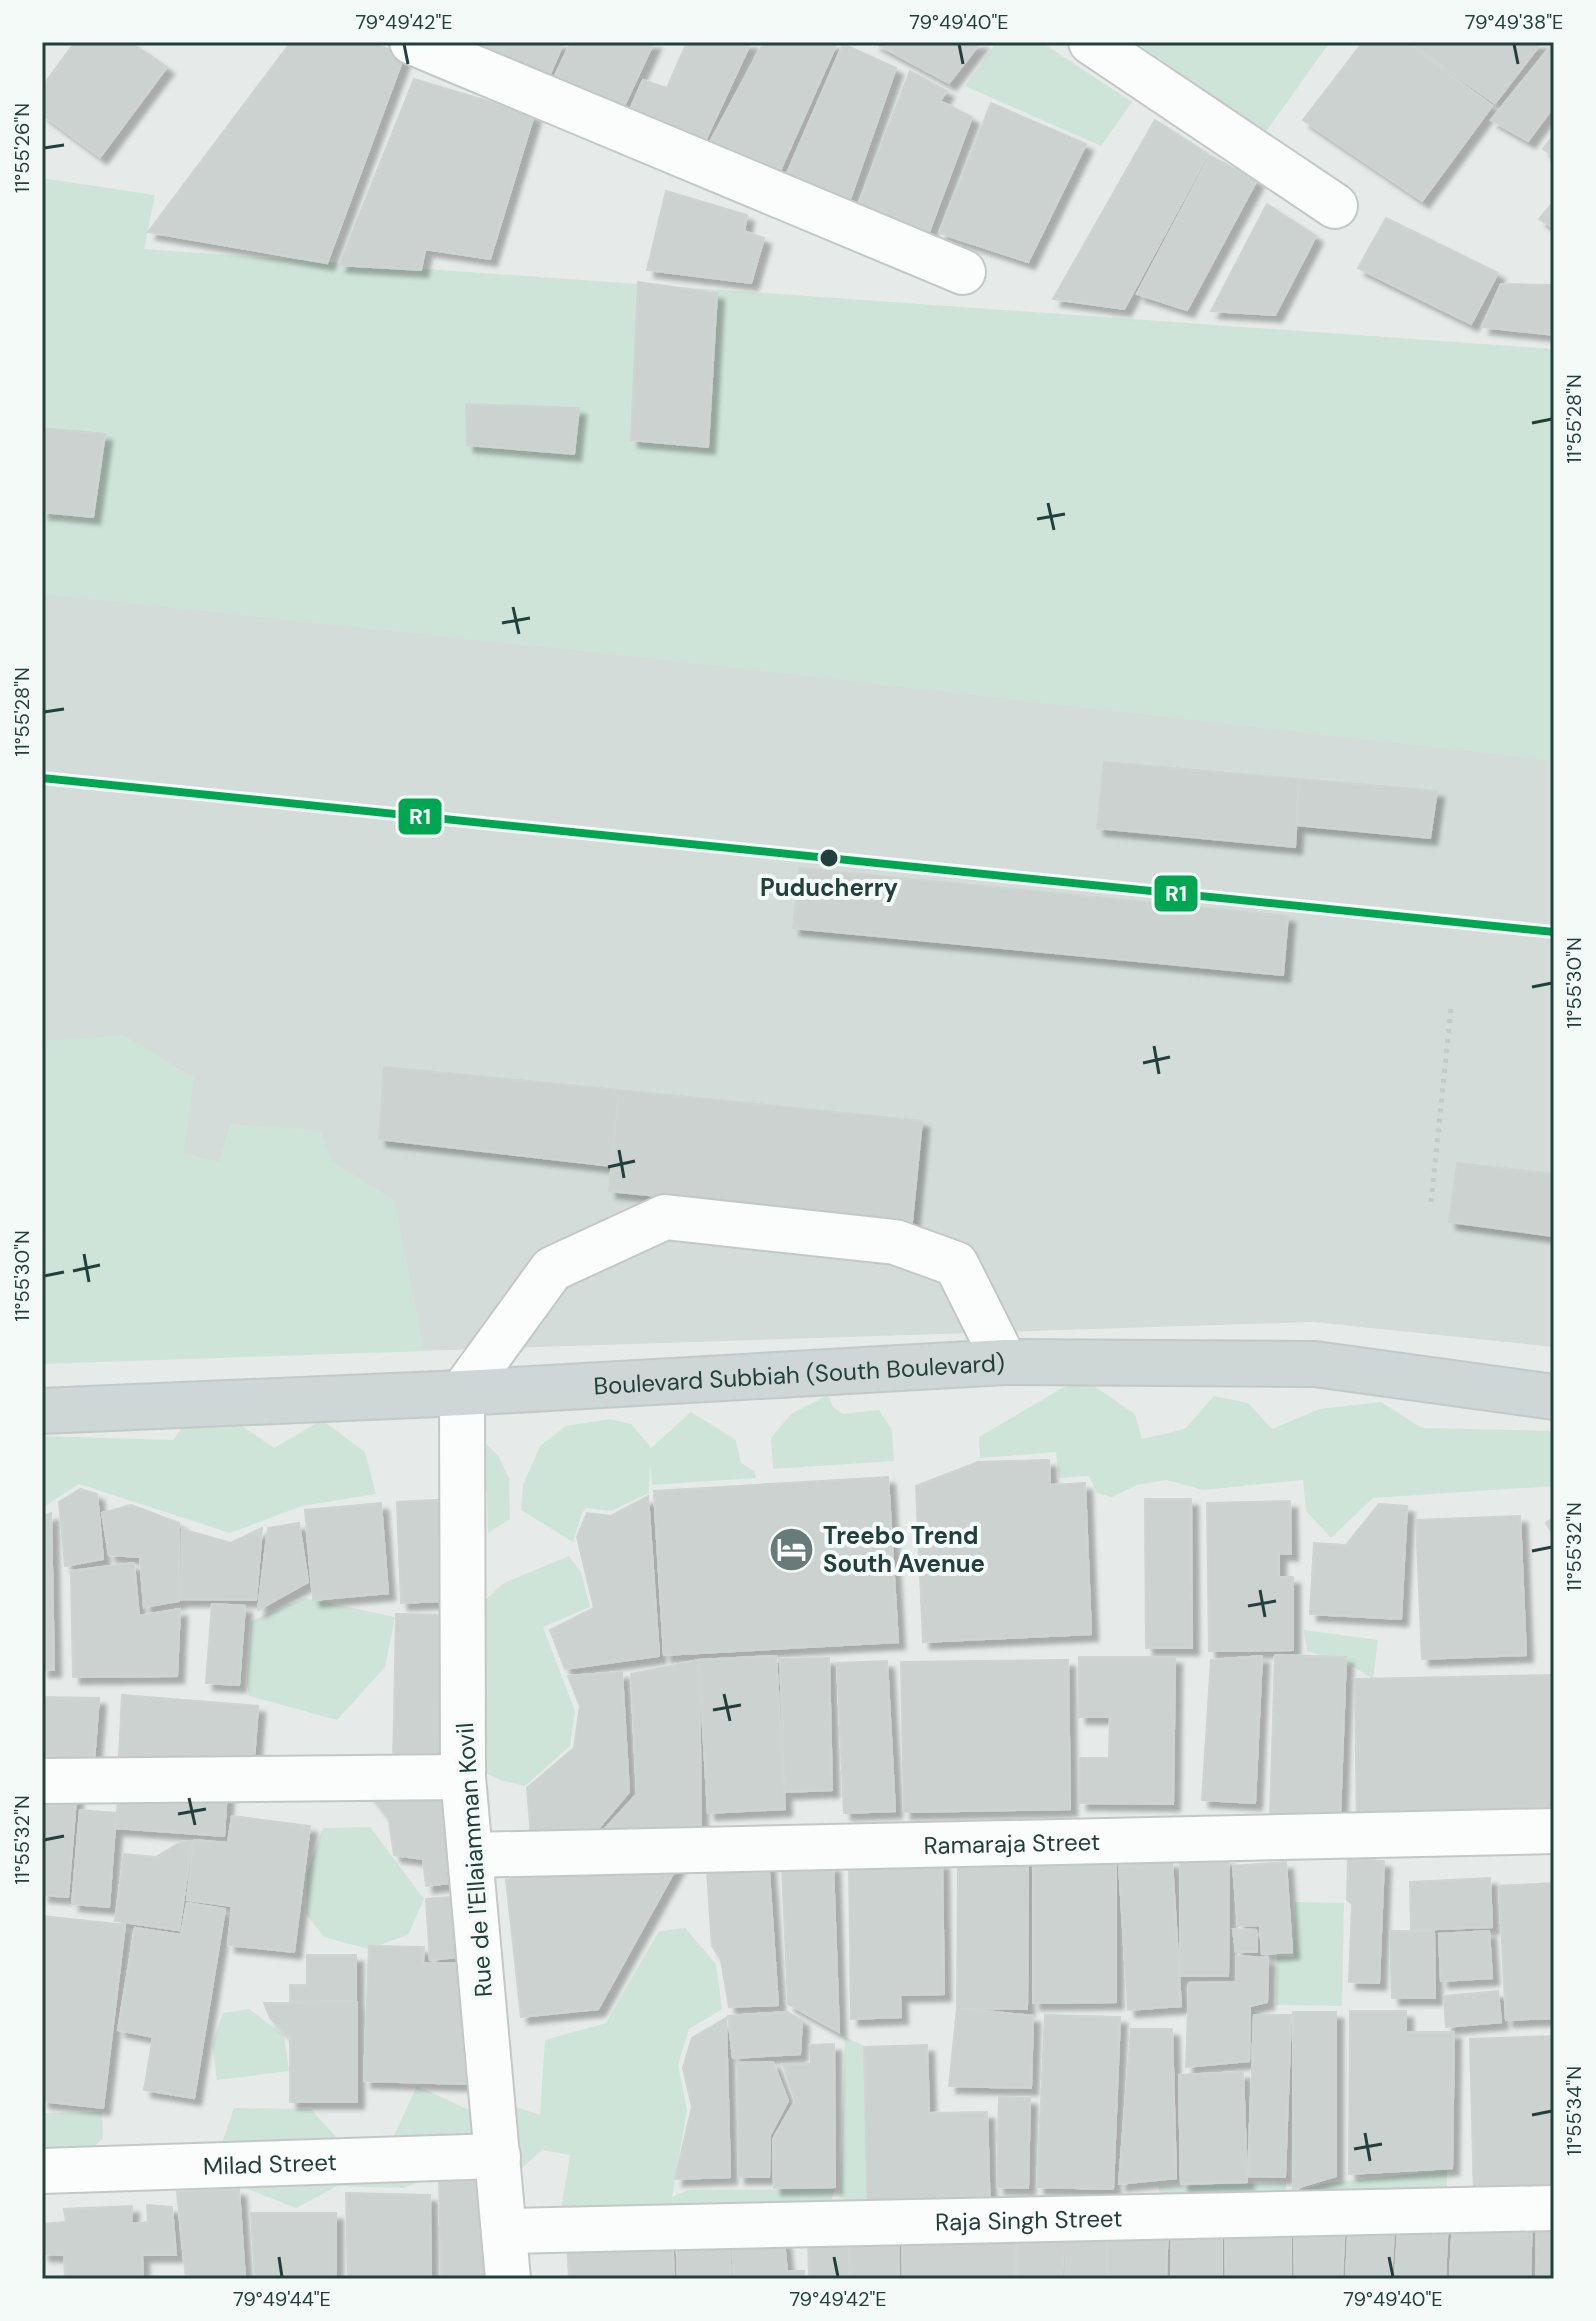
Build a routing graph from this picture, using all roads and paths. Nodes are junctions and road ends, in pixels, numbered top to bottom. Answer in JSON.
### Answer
{"nodes":[{"id":1,"x":412,"y":42,"type":"edge"},
{"id":2,"x":1091,"y":42,"type":"edge"},
{"id":3,"x":1335,"y":206,"type":"dead end"},
{"id":4,"x":963,"y":272,"type":"dead end"},
{"id":5,"x":1451,"y":1008,"type":"dead end"},
{"id":6,"x":1431,"y":1202,"type":"dead end"},
{"id":7,"x":1005,"y":1362,"type":"junction"},
{"id":8,"x":462,"y":1393,"type":"junction"},
{"id":9,"x":1554,"y":1397,"type":"edge"},
{"id":10,"x":42,"y":1411,"type":"edge"},
{"id":11,"x":463,"y":1777,"type":"junction"},
{"id":12,"x":42,"y":1781,"type":"edge"},
{"id":13,"x":1554,"y":1831,"type":"edge"},
{"id":14,"x":470,"y":1855,"type":"junction"},
{"id":15,"x":498,"y":2156,"type":"junction"},
{"id":16,"x":42,"y":2171,"type":"edge"},
{"id":17,"x":1554,"y":2208,"type":"edge"},
{"id":18,"x":505,"y":2231,"type":"junction"},
{"id":19,"x":508,"y":2279,"type":"edge"}],
"edges":[{"from":1,"to":4,"type":"street"},
{"from":2,"to":3,"type":"street"},
{"from":5,"to":6,"type":"path"},
{"from":7,"to":8,"type":"main road","name":"Boulevard Subbiah (South Boulevard)"},
{"from":7,"to":8,"type":"street"},
{"from":7,"to":9,"type":"main road","name":"Boulevard Subbiah (South Boulevard)"},
{"from":8,"to":10,"type":"main road","name":"Boulevard Subbiah (South Boulevard)"},
{"from":8,"to":11,"type":"street","name":"Rue de l'Ellaiamman Kovil"},
{"from":11,"to":12,"type":"street"},
{"from":11,"to":14,"type":"street","name":"Rue de l'Ellaiamman Kovil"},
{"from":13,"to":14,"type":"street","name":"Ramaraja Street"},
{"from":14,"to":15,"type":"street","name":"Rue de l'Ellaiamman Kovil"},
{"from":15,"to":16,"type":"street","name":"Milad Street"},
{"from":15,"to":18,"type":"street","name":"Rue de l'Ellaiamman Kovil"},
{"from":17,"to":18,"type":"street","name":"Raja Singh Street"},
{"from":18,"to":19,"type":"street","name":"Rue de l'Ellaiamman Kovil"}]}
